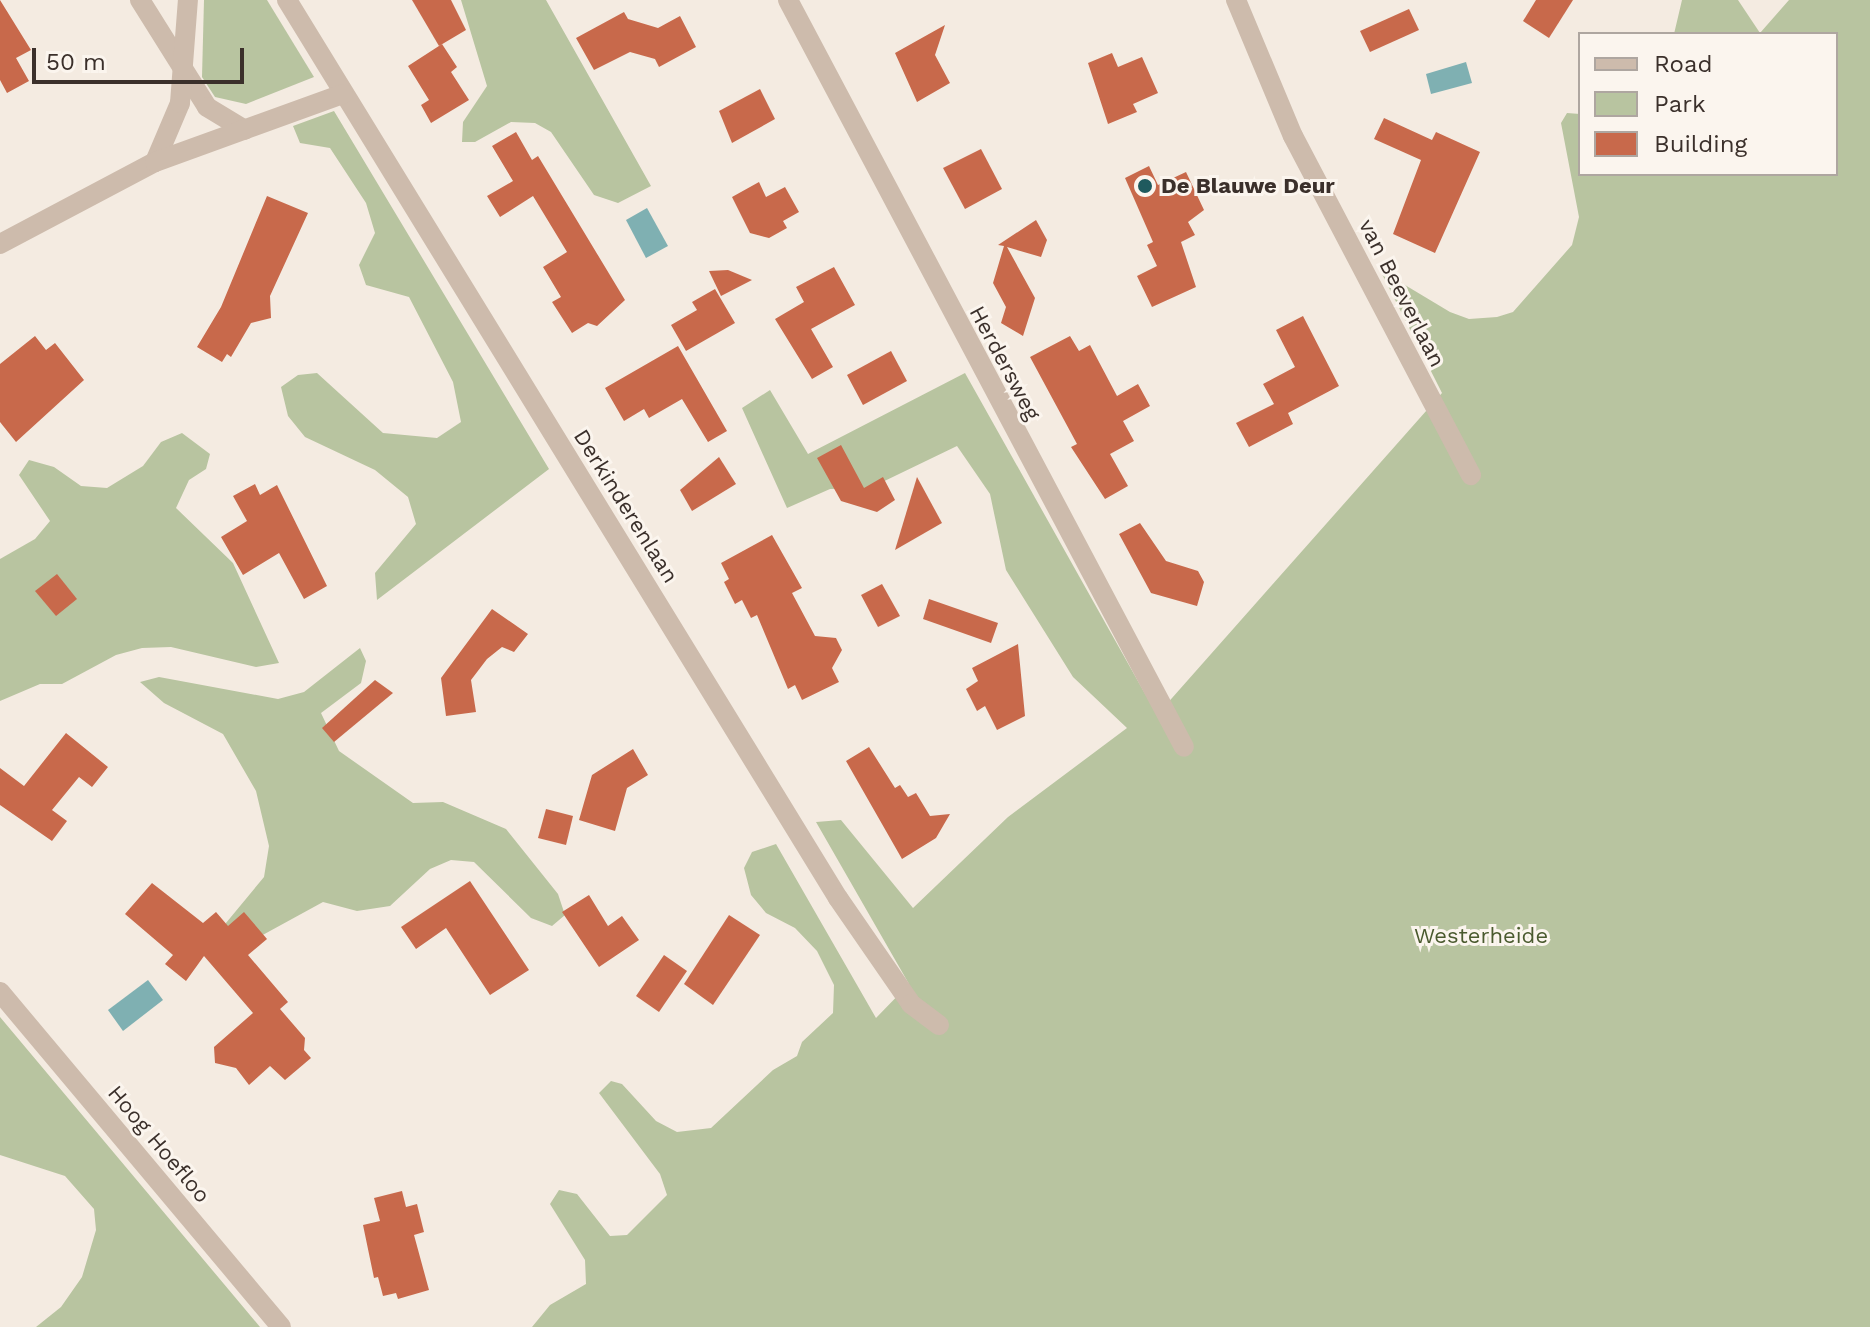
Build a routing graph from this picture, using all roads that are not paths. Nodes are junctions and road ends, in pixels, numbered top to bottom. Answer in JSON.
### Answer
{"nodes":[{"id":1,"x":140,"y":0,"type":"edge"},
{"id":2,"x":188,"y":0,"type":"edge"},
{"id":3,"x":287,"y":0,"type":"edge"},
{"id":4,"x":788,"y":0,"type":"edge"},
{"id":5,"x":1236,"y":0,"type":"edge"},
{"id":6,"x":185,"y":76,"type":"junction"},
{"id":7,"x":343,"y":94,"type":"junction"},
{"id":8,"x":245,"y":130,"type":"junction"},
{"id":9,"x":155,"y":162,"type":"junction"},
{"id":10,"x":0,"y":244,"type":"edge"},
{"id":11,"x":1471,"y":475,"type":"dead end"},
{"id":12,"x":1184,"y":747,"type":"dead end"},
{"id":13,"x":0,"y":992,"type":"edge"},
{"id":14,"x":939,"y":1025,"type":"dead end"},
{"id":15,"x":281,"y":1327,"type":"edge"}],
"edges":[{"from":1,"to":6,"type":"street"},
{"from":2,"to":6,"type":"street"},
{"from":3,"to":7,"type":"street","name":"Derkinderenlaan"},
{"from":4,"to":12,"type":"street","name":"Herdersweg"},
{"from":5,"to":11,"type":"street","name":"van Beeverlaan"},
{"from":6,"to":8,"type":"street"},
{"from":6,"to":9,"type":"street"},
{"from":7,"to":8,"type":"street"},
{"from":7,"to":14,"type":"street","name":"Derkinderenlaan"},
{"from":8,"to":9,"type":"street"},
{"from":9,"to":10,"type":"street"},
{"from":13,"to":15,"type":"street","name":"Hoog Hoefloo"}]}
